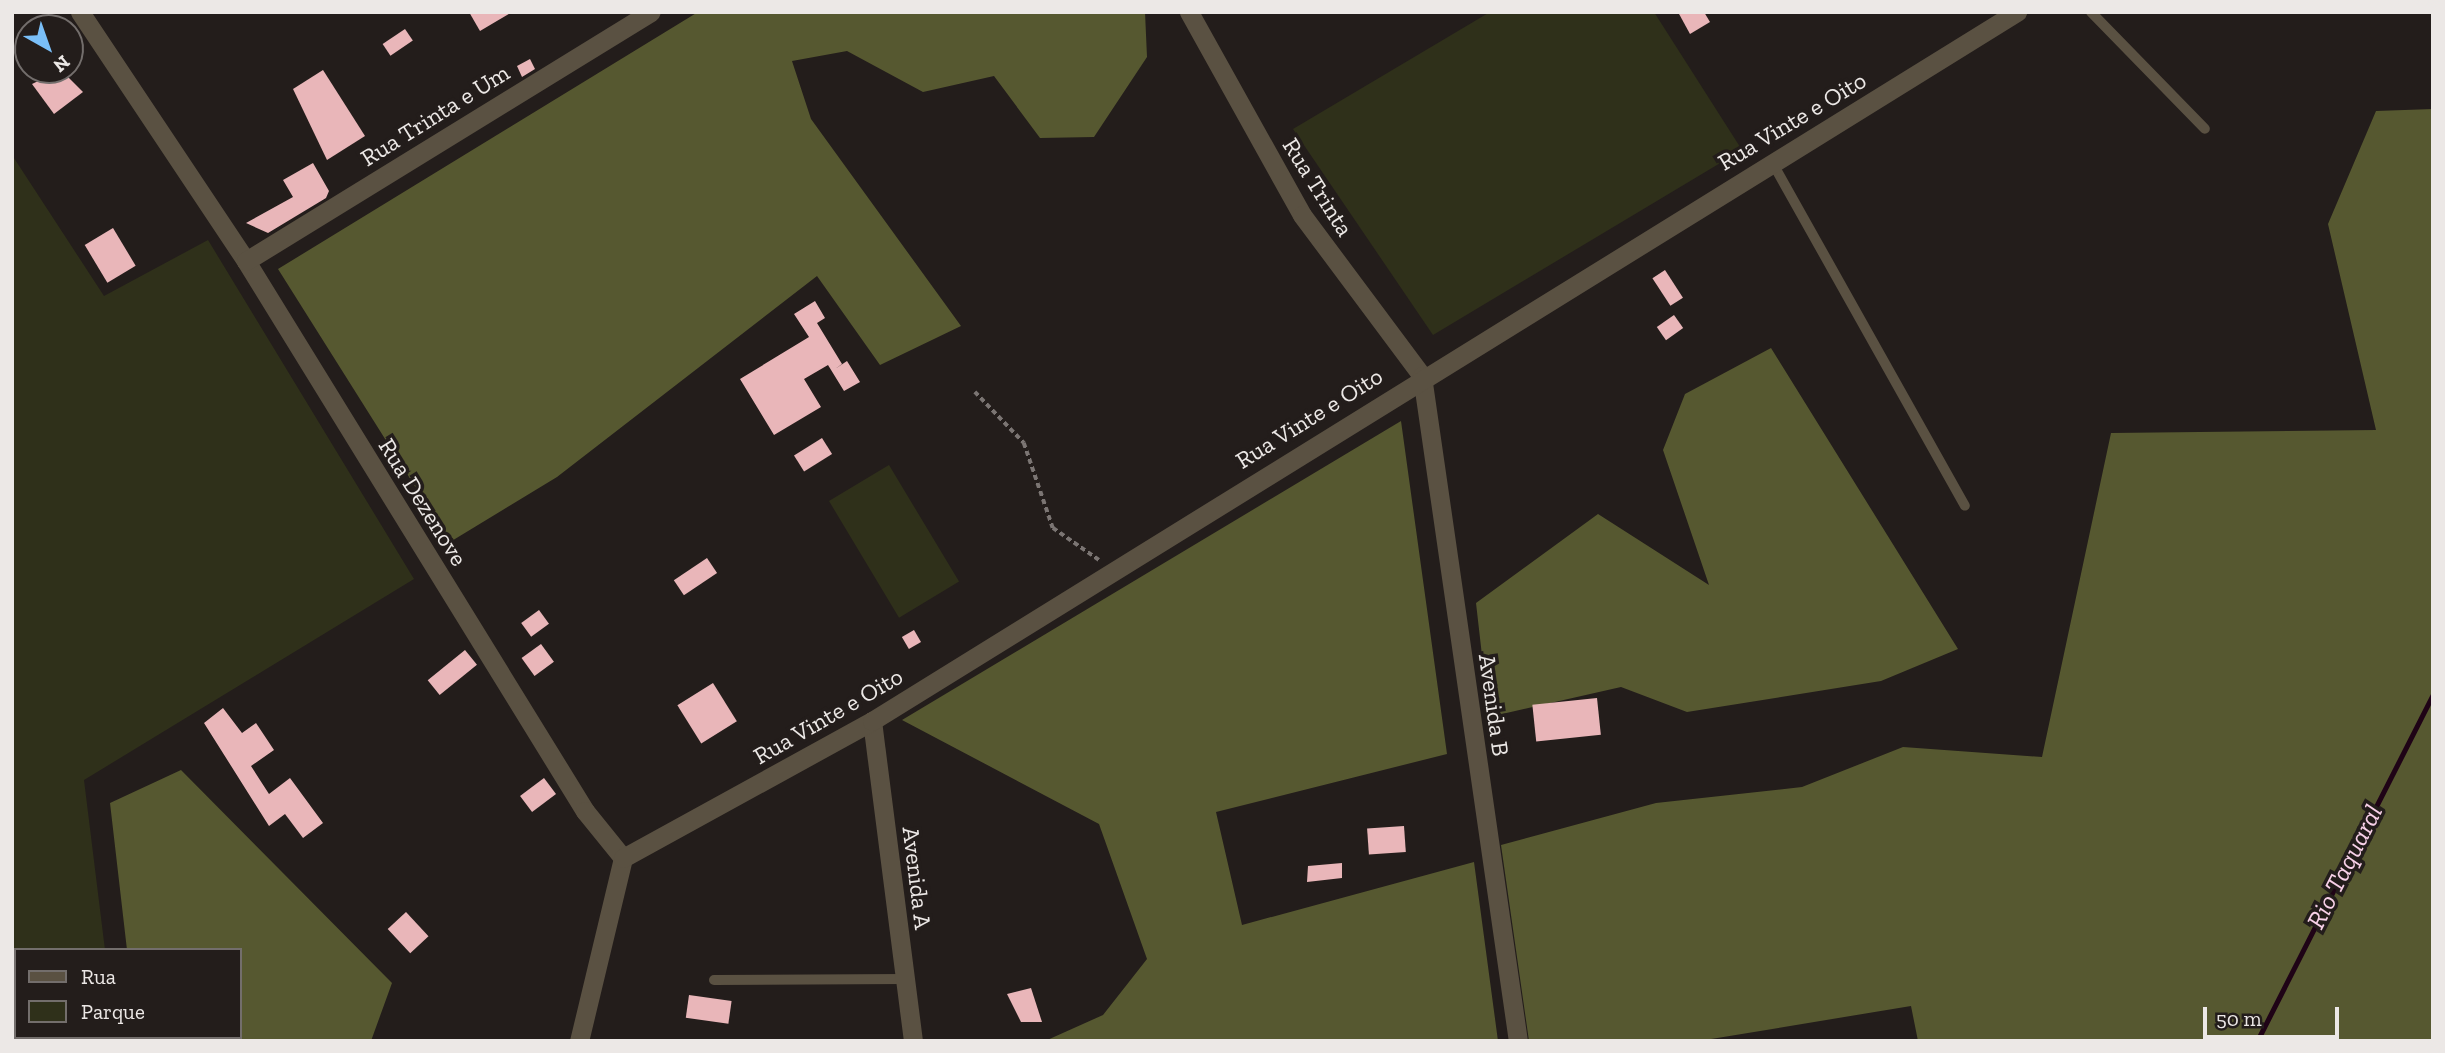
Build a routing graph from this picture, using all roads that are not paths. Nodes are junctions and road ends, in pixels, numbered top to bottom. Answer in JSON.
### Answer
{"nodes":[{"id":1,"x":80,"y":12,"type":"edge"},
{"id":2,"x":651,"y":12,"type":"edge"},
{"id":3,"x":1189,"y":12,"type":"edge"},
{"id":4,"x":2017,"y":12,"type":"edge"},
{"id":5,"x":2091,"y":12,"type":"edge"},
{"id":6,"x":2205,"y":129,"type":"dead end"},
{"id":7,"x":1772,"y":162,"type":"junction"},
{"id":8,"x":246,"y":261,"type":"junction"},
{"id":9,"x":1423,"y":376,"type":"junction"},
{"id":10,"x":1965,"y":506,"type":"dead end"},
{"id":11,"x":872,"y":721,"type":"junction"},
{"id":12,"x":623,"y":858,"type":"junction"},
{"id":13,"x":905,"y":979,"type":"junction"},
{"id":14,"x":715,"y":980,"type":"dead end"},
{"id":15,"x":579,"y":1041,"type":"edge"},
{"id":16,"x":913,"y":1041,"type":"edge"},
{"id":17,"x":1518,"y":1041,"type":"edge"}],
"edges":[{"from":1,"to":8,"type":"street","name":"Rua Dezenove"},
{"from":2,"to":8,"type":"street","name":"Rua Trinta e Um"},
{"from":3,"to":9,"type":"street","name":"Rua Trinta"},
{"from":4,"to":7,"type":"street","name":"Rua Vinte e Oito"},
{"from":5,"to":6,"type":"lane"},
{"from":7,"to":9,"type":"street","name":"Rua Vinte e Oito"},
{"from":7,"to":10,"type":"lane"},
{"from":8,"to":12,"type":"street","name":"Rua Dezenove"},
{"from":9,"to":11,"type":"street","name":"Rua Vinte e Oito"},
{"from":9,"to":17,"type":"street","name":"Avenida B"},
{"from":11,"to":12,"type":"street","name":"Rua Vinte e Oito"},
{"from":11,"to":13,"type":"street","name":"Avenida A"},
{"from":12,"to":15,"type":"street"},
{"from":13,"to":14,"type":"lane"},
{"from":13,"to":16,"type":"street","name":"Avenida A"}]}
